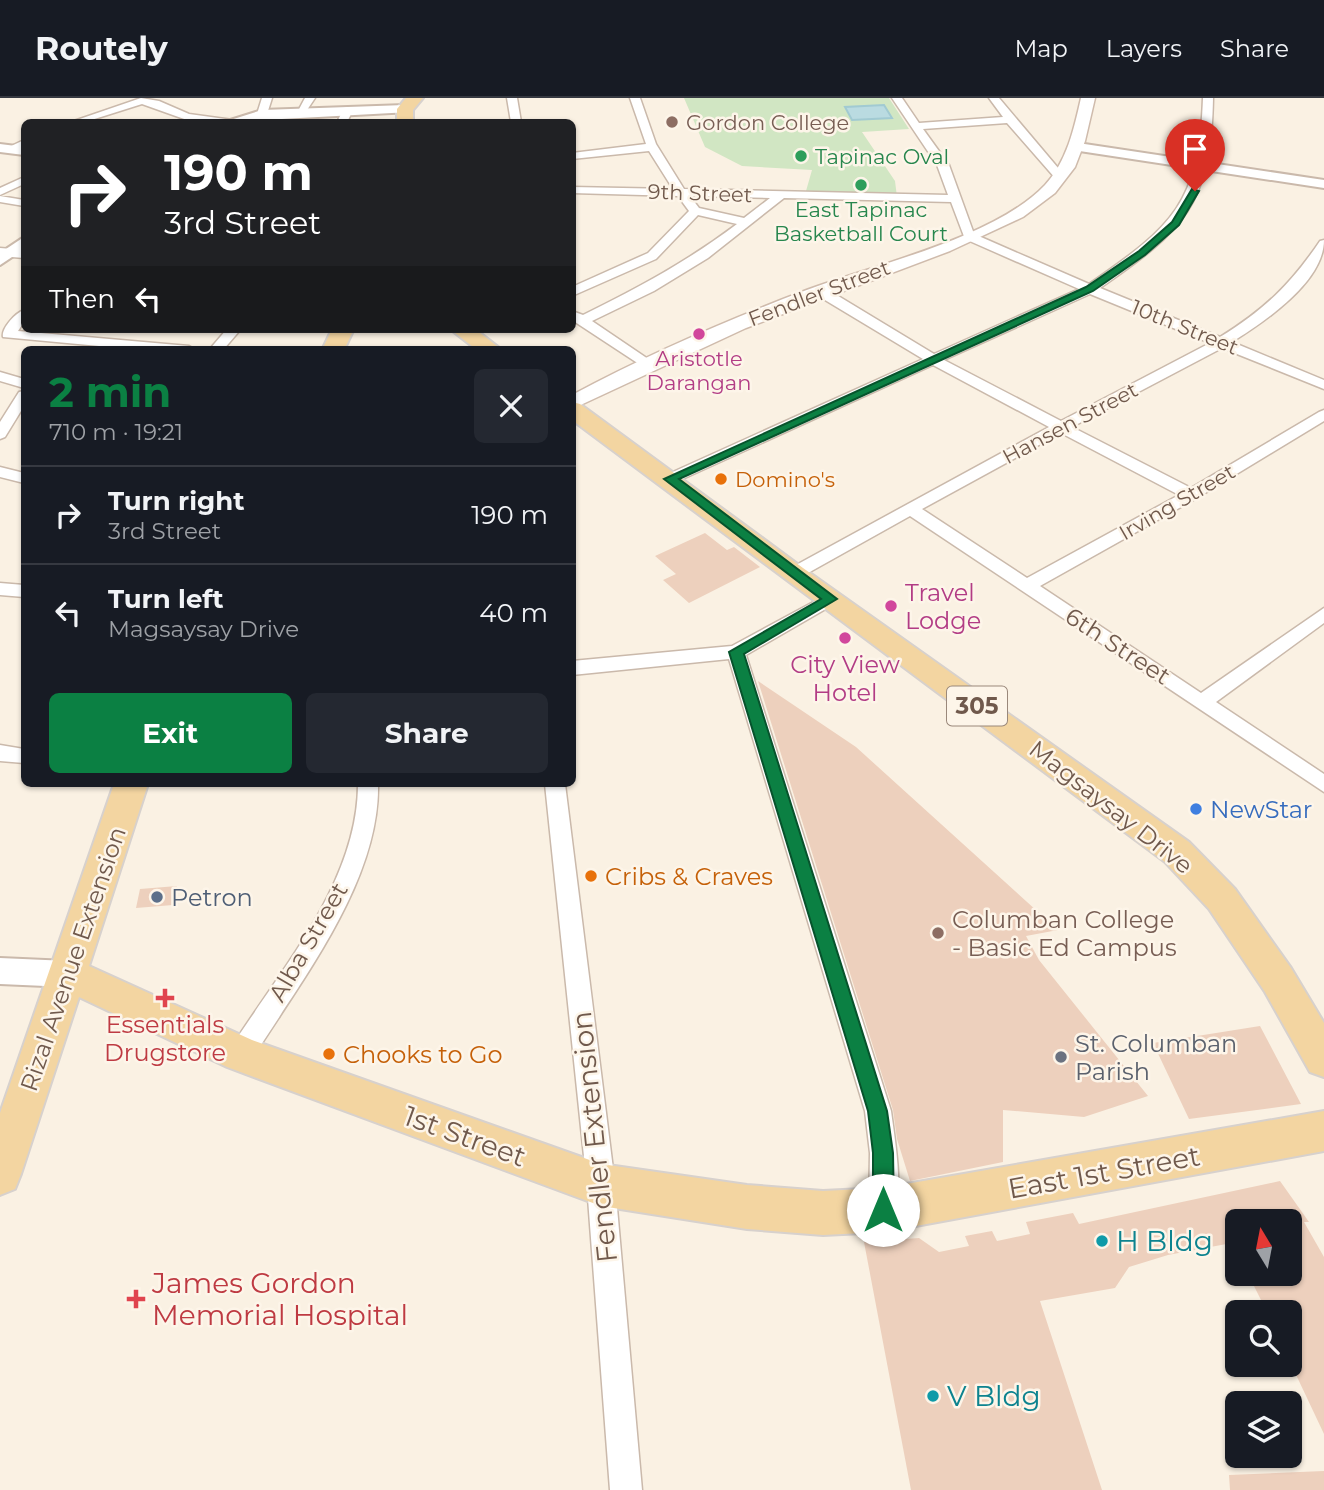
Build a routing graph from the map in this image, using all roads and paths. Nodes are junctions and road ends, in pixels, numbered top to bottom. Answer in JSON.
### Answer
{"nodes":[{"id":1,"x":267,"y":98,"type":"edge"},
{"id":2,"x":310,"y":98,"type":"edge"},
{"id":3,"x":512,"y":98,"type":"edge"},
{"id":4,"x":635,"y":98,"type":"edge"},
{"id":5,"x":897,"y":98,"type":"edge"},
{"id":6,"x":994,"y":98,"type":"edge"},
{"id":7,"x":1088,"y":98,"type":"edge"},
{"id":8,"x":1208,"y":98,"type":"edge"},
{"id":9,"x":408,"y":110,"type":"edge"},
{"id":10,"x":301,"y":111,"type":"junction"},
{"id":11,"x":272,"y":116,"type":"edge"},
{"id":12,"x":345,"y":116,"type":"edge"},
{"id":13,"x":85,"y":119,"type":"edge"},
{"id":14,"x":205,"y":119,"type":"edge"},
{"id":15,"x":252,"y":119,"type":"edge"},
{"id":16,"x":516,"y":119,"type":"edge"},
{"id":17,"x":1010,"y":120,"type":"junction"},
{"id":18,"x":919,"y":126,"type":"junction"},
{"id":19,"x":1078,"y":147,"type":"junction"},
{"id":20,"x":652,"y":148,"type":"junction"},
{"id":21,"x":576,"y":156,"type":"edge"},
{"id":22,"x":1205,"y":167,"type":"junction"},
{"id":23,"x":1060,"y":177,"type":"junction"},
{"id":24,"x":21,"y":182,"type":"edge"},
{"id":25,"x":1324,"y":184,"type":"edge"},
{"id":26,"x":576,"y":190,"type":"edge"},
{"id":27,"x":0,"y":192,"type":"edge"},
{"id":28,"x":680,"y":193,"type":"junction"},
{"id":29,"x":781,"y":195,"type":"junction"},
{"id":30,"x":0,"y":199,"type":"edge"},
{"id":31,"x":955,"y":199,"type":"junction"},
{"id":32,"x":21,"y":202,"type":"edge"},
{"id":33,"x":695,"y":211,"type":"junction"},
{"id":34,"x":746,"y":222,"type":"junction"},
{"id":35,"x":969,"y":236,"type":"junction"},
{"id":36,"x":1324,"y":244,"type":"edge"},
{"id":37,"x":1090,"y":289,"type":"junction"},
{"id":38,"x":576,"y":290,"type":"edge"},
{"id":39,"x":820,"y":291,"type":"junction"},
{"id":40,"x":21,"y":317,"type":"edge"},
{"id":41,"x":577,"y":317,"type":"edge"},
{"id":42,"x":142,"y":333,"type":"edge"},
{"id":43,"x":467,"y":333,"type":"edge"},
{"id":44,"x":1224,"y":342,"type":"junction"},
{"id":45,"x":118,"y":346,"type":"edge"},
{"id":46,"x":129,"y":346,"type":"edge"},
{"id":47,"x":485,"y":346,"type":"edge"},
{"id":48,"x":935,"y":361,"type":"junction"},
{"id":49,"x":647,"y":363,"type":"junction"},
{"id":50,"x":0,"y":376,"type":"edge"},
{"id":51,"x":21,"y":383,"type":"edge"},
{"id":52,"x":1324,"y":385,"type":"edge"},
{"id":53,"x":21,"y":400,"type":"edge"},
{"id":54,"x":576,"y":404,"type":"edge"},
{"id":55,"x":576,"y":409,"type":"edge"},
{"id":56,"x":1324,"y":415,"type":"edge"},
{"id":57,"x":1062,"y":426,"type":"junction"},
{"id":58,"x":0,"y":434,"type":"edge"},
{"id":59,"x":0,"y":472,"type":"edge"},
{"id":60,"x":21,"y":477,"type":"edge"},
{"id":61,"x":670,"y":479,"type":"junction"},
{"id":62,"x":1191,"y":495,"type":"junction"},
{"id":63,"x":911,"y":509,"type":"junction"},
{"id":64,"x":793,"y":574,"type":"junction"},
{"id":65,"x":1027,"y":586,"type":"junction"},
{"id":66,"x":0,"y":589,"type":"edge"},
{"id":67,"x":21,"y":591,"type":"edge"},
{"id":68,"x":830,"y":599,"type":"junction"},
{"id":69,"x":1324,"y":614,"type":"edge"},
{"id":70,"x":736,"y":652,"type":"junction"},
{"id":71,"x":576,"y":668,"type":"edge"},
{"id":72,"x":1202,"y":702,"type":"junction"},
{"id":73,"x":0,"y":753,"type":"edge"},
{"id":74,"x":21,"y":756,"type":"edge"},
{"id":75,"x":1324,"y":783,"type":"edge"},
{"id":76,"x":130,"y":787,"type":"edge"},
{"id":77,"x":368,"y":787,"type":"edge"},
{"id":78,"x":555,"y":787,"type":"edge"},
{"id":79,"x":0,"y":971,"type":"edge"},
{"id":80,"x":68,"y":974,"type":"junction"},
{"id":81,"x":241,"y":1054,"type":"junction"},
{"id":82,"x":1324,"y":1059,"type":"edge"},
{"id":83,"x":1324,"y":1131,"type":"edge"},
{"id":84,"x":0,"y":1174,"type":"edge"},
{"id":85,"x":601,"y":1185,"type":"junction"},
{"id":86,"x":883,"y":1210,"type":"junction"},
{"id":87,"x":626,"y":1490,"type":"edge"}],
"edges":[{"from":1,"to":11,"type":"street"},
{"from":2,"to":10,"type":"street"},
{"from":3,"to":16,"type":"street"},
{"from":4,"to":20,"type":"street"},
{"from":5,"to":18,"type":"street"},
{"from":6,"to":17,"type":"street"},
{"from":7,"to":19,"type":"main road","name":"Fendler Street"},
{"from":8,"to":22,"type":"street"},
{"from":9,"to":12,"type":"street"},
{"from":10,"to":11,"type":"street"},
{"from":10,"to":12,"type":"street"},
{"from":11,"to":15,"type":"street"},
{"from":13,"to":14,"type":"street"},
{"from":17,"to":18,"type":"street"},
{"from":17,"to":23,"type":"street"},
{"from":18,"to":31,"type":"street"},
{"from":19,"to":22,"type":"street"},
{"from":19,"to":23,"type":"main road","name":"Fendler Street"},
{"from":20,"to":21,"type":"street"},
{"from":20,"to":28,"type":"street"},
{"from":22,"to":25,"type":"street"},
{"from":22,"to":37,"type":"street"},
{"from":23,"to":35,"type":"main road","name":"Fendler Street"},
{"from":24,"to":27,"type":"street"},
{"from":26,"to":28,"type":"street","name":"9th Street"},
{"from":28,"to":29,"type":"street","name":"9th Street"},
{"from":28,"to":33,"type":"street"},
{"from":29,"to":31,"type":"street","name":"9th Street"},
{"from":29,"to":34,"type":"street"},
{"from":30,"to":32,"type":"street"},
{"from":31,"to":35,"type":"street"},
{"from":33,"to":34,"type":"street"},
{"from":33,"to":38,"type":"street"},
{"from":34,"to":41,"type":"street"},
{"from":35,"to":37,"type":"street","name":"10th Street"},
{"from":35,"to":39,"type":"main road","name":"Fendler Street"},
{"from":36,"to":44,"type":"street","name":"Hansen Street"},
{"from":37,"to":44,"type":"street","name":"10th Street"},
{"from":37,"to":48,"type":"street"},
{"from":39,"to":48,"type":"street"},
{"from":39,"to":49,"type":"main road","name":"Fendler Street"},
{"from":40,"to":45,"type":"street"},
{"from":41,"to":49,"type":"street"},
{"from":42,"to":46,"type":"street"},
{"from":43,"to":47,"type":"main road"},
{"from":44,"to":52,"type":"street","name":"10th Street"},
{"from":44,"to":57,"type":"street","name":"Hansen Street"},
{"from":48,"to":57,"type":"street"},
{"from":48,"to":61,"type":"street"},
{"from":49,"to":54,"type":"main road","name":"Fendler Street"},
{"from":50,"to":51,"type":"street"},
{"from":53,"to":58,"type":"street"},
{"from":55,"to":61,"type":"main road","name":"Magsaysay Drive","number":"305"},
{"from":56,"to":62,"type":"street","name":"Irving Street"},
{"from":57,"to":62,"type":"street"},
{"from":57,"to":63,"type":"street","name":"Hansen Street"},
{"from":59,"to":60,"type":"street"},
{"from":61,"to":64,"type":"main road","name":"Magsaysay Drive","number":"305"},
{"from":62,"to":65,"type":"street","name":"Irving Street"},
{"from":63,"to":64,"type":"street","name":"Hansen Street"},
{"from":63,"to":65,"type":"street","name":"6th Street"},
{"from":64,"to":68,"type":"main road","name":"Magsaysay Drive","number":"305"},
{"from":65,"to":72,"type":"street","name":"6th Street"},
{"from":66,"to":67,"type":"street"},
{"from":68,"to":70,"type":"street"},
{"from":68,"to":82,"type":"main road","name":"Magsaysay Drive","number":"305"},
{"from":69,"to":72,"type":"street"},
{"from":70,"to":71,"type":"street"},
{"from":70,"to":86,"type":"street"},
{"from":72,"to":75,"type":"street","name":"6th Street"},
{"from":73,"to":74,"type":"street"},
{"from":76,"to":80,"type":"main road","name":"Rizal Avenue Extension"},
{"from":77,"to":81,"type":"street","name":"Alba Street"},
{"from":78,"to":85,"type":"street","name":"Fendler Extension"},
{"from":79,"to":80,"type":"street"},
{"from":80,"to":81,"type":"main road","name":"1st Street"},
{"from":80,"to":84,"type":"main road","name":"Rizal Avenue Extension"},
{"from":81,"to":85,"type":"main road","name":"1st Street"},
{"from":83,"to":86,"type":"main road","name":"East 1st Street"},
{"from":85,"to":86,"type":"main road","name":"1st Street"},
{"from":85,"to":87,"type":"street","name":"Fendler Extension"}]}
